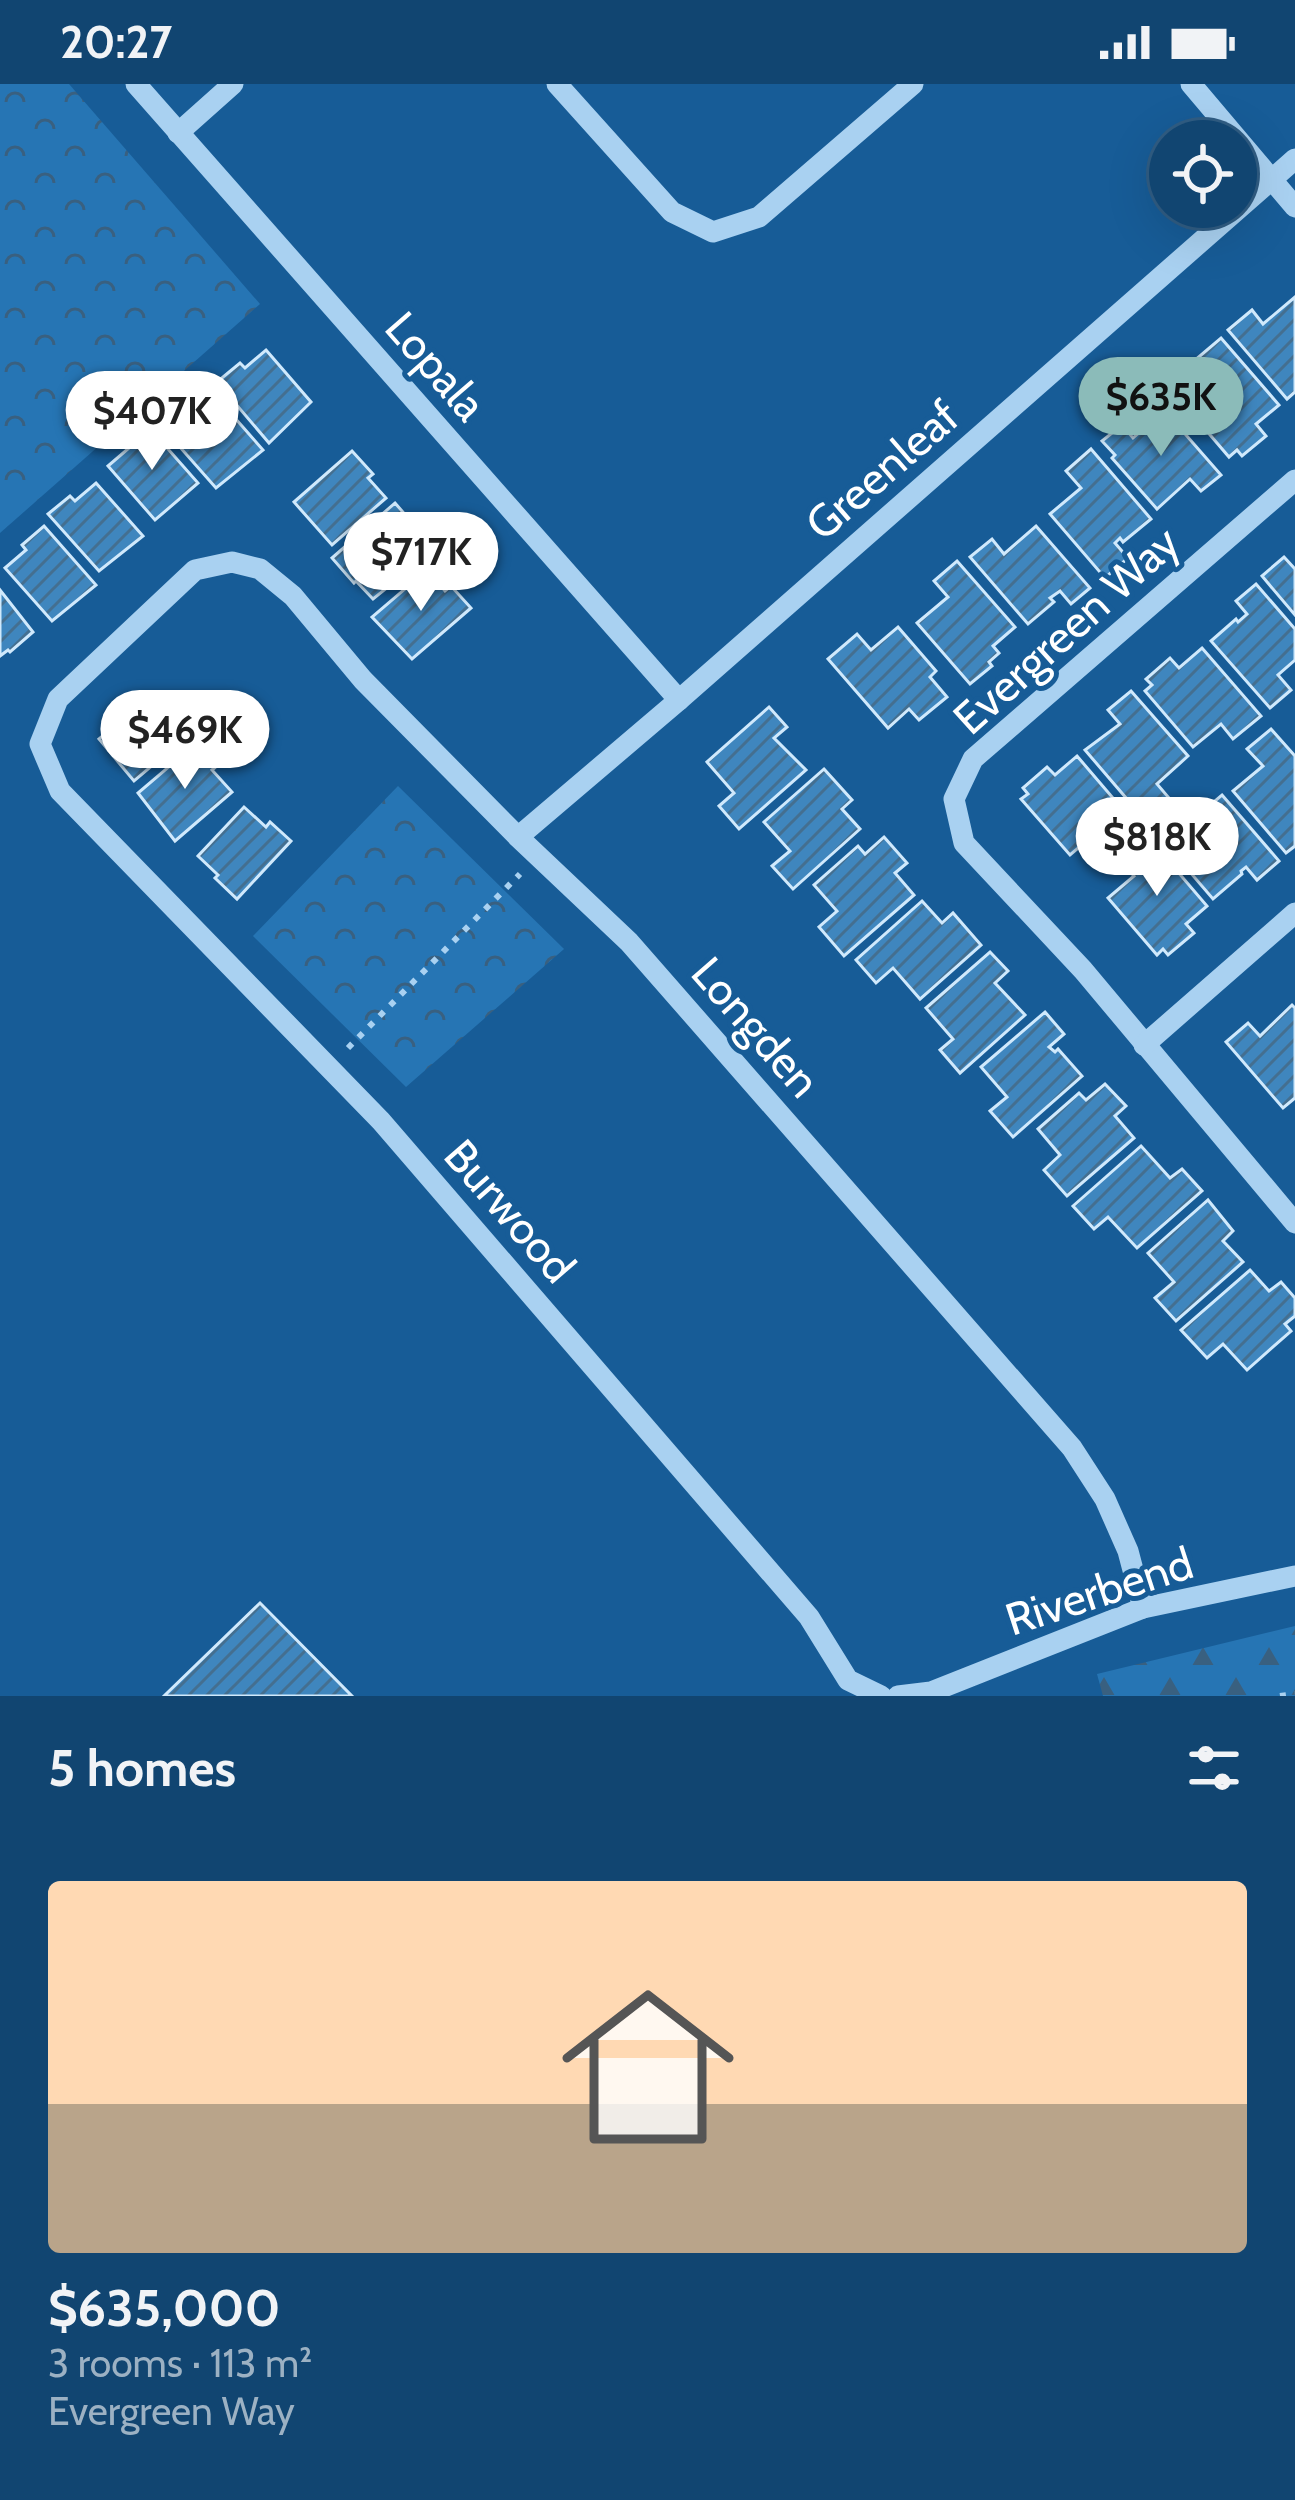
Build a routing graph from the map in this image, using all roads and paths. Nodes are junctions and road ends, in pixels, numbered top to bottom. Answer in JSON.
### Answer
{"nodes":[{"id":1,"x":136,"y":84,"type":"edge"},
{"id":2,"x":233,"y":84,"type":"edge"},
{"id":3,"x":557,"y":84,"type":"edge"},
{"id":4,"x":913,"y":84,"type":"edge"},
{"id":5,"x":1191,"y":84,"type":"edge"},
{"id":6,"x":178,"y":133,"type":"junction"},
{"id":7,"x":1295,"y":159,"type":"edge"},
{"id":8,"x":1271,"y":180,"type":"junction"},
{"id":9,"x":1295,"y":207,"type":"edge"},
{"id":10,"x":1295,"y":480,"type":"edge"},
{"id":11,"x":679,"y":700,"type":"junction"},
{"id":12,"x":60,"y":791,"type":"joint"},
{"id":13,"x":518,"y":837,"type":"junction"},
{"id":14,"x":539,"y":854,"type":"junction"},
{"id":15,"x":1295,"y":914,"type":"edge"},
{"id":16,"x":1144,"y":1046,"type":"junction"},
{"id":17,"x":329,"y":1068,"type":"junction"},
{"id":18,"x":1295,"y":1223,"type":"edge"},
{"id":19,"x":1295,"y":1576,"type":"edge"},
{"id":20,"x":1143,"y":1608,"type":"junction"},
{"id":21,"x":1295,"y":1694,"type":"edge"},
{"id":22,"x":881,"y":1696,"type":"edge"},
{"id":23,"x":898,"y":1696,"type":"edge"},
{"id":24,"x":1280,"y":1696,"type":"edge"}],
"edges":[{"from":1,"to":6,"type":"street","name":"Lopala"},
{"from":2,"to":6,"type":"street"},
{"from":3,"to":4,"type":"street"},
{"from":5,"to":8,"type":"street"},
{"from":6,"to":11,"type":"street","name":"Lopala"},
{"from":7,"to":8,"type":"street","name":"Greenleaf"},
{"from":8,"to":9,"type":"street"},
{"from":8,"to":11,"type":"street","name":"Greenleaf"},
{"from":10,"to":16,"type":"street","name":"Evergreen Way"},
{"from":11,"to":13,"type":"street","name":"Greenleaf"},
{"from":12,"to":13,"type":"street","name":"Longden"},
{"from":12,"to":17,"type":"street","name":"Burwood"},
{"from":13,"to":14,"type":"street","name":"Longden"},
{"from":14,"to":17,"type":"path"},
{"from":14,"to":20,"type":"street","name":"Longden"},
{"from":15,"to":16,"type":"street"},
{"from":16,"to":18,"type":"street"},
{"from":17,"to":22,"type":"street","name":"Burwood"},
{"from":19,"to":20,"type":"street","name":"Riverbend"},
{"from":20,"to":23,"type":"street","name":"Riverbend"},
{"from":21,"to":24,"type":"path"}]}
